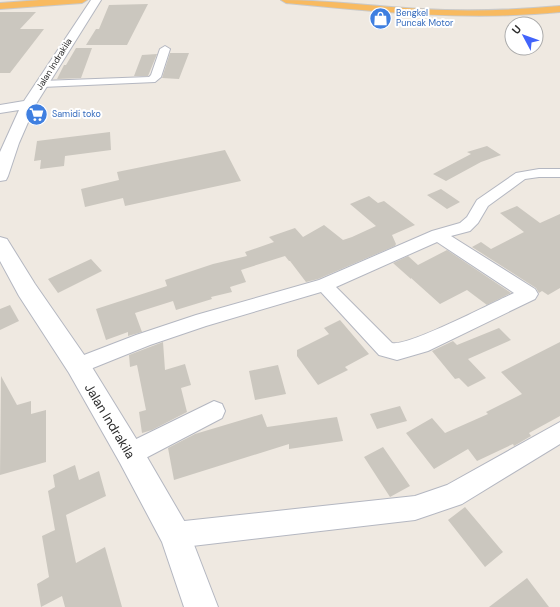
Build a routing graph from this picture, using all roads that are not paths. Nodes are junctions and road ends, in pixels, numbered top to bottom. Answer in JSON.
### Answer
{"nodes":[{"id":1,"x":19,"y":0,"type":"edge"},
{"id":2,"x":82,"y":0,"type":"edge"},
{"id":3,"x":96,"y":0,"type":"edge"},
{"id":4,"x":286,"y":0,"type":"edge"},
{"id":5,"x":324,"y":0,"type":"edge"},
{"id":6,"x":0,"y":1,"type":"edge"},
{"id":7,"x":560,"y":5,"type":"edge"},
{"id":8,"x":0,"y":6,"type":"edge"},
{"id":9,"x":560,"y":9,"type":"edge"},
{"id":10,"x":165,"y":49,"type":"dead end"},
{"id":11,"x":42,"y":84,"type":"junction"},
{"id":12,"x":29,"y":104,"type":"junction"},
{"id":13,"x":0,"y":109,"type":"edge"},
{"id":14,"x":560,"y":173,"type":"edge"},
{"id":15,"x":0,"y":176,"type":"edge"},
{"id":16,"x":438,"y":235,"type":"junction"},
{"id":17,"x":0,"y":244,"type":"edge"},
{"id":18,"x":324,"y":285,"type":"junction"},
{"id":19,"x":78,"y":366,"type":"junction"},
{"id":20,"x":214,"y":411,"type":"dead end"},
{"id":21,"x":560,"y":432,"type":"edge"},
{"id":22,"x":130,"y":454,"type":"junction"},
{"id":23,"x":175,"y":535,"type":"junction"},
{"id":24,"x":201,"y":607,"type":"edge"}],
"edges":[{"from":1,"to":6,"type":"highway"},
{"from":2,"to":8,"type":"highway"},
{"from":3,"to":11,"type":"street","name":"Jalan Indrakila"},
{"from":4,"to":9,"type":"highway"},
{"from":5,"to":7,"type":"highway"},
{"from":10,"to":11,"type":"street"},
{"from":11,"to":12,"type":"street","name":"Jalan Indrakila"},
{"from":12,"to":13,"type":"street"},
{"from":12,"to":15,"type":"street","name":"Jalan Indrakila"},
{"from":14,"to":16,"type":"street"},
{"from":16,"to":18,"type":"street"},
{"from":16,"to":18,"type":"street"},
{"from":17,"to":19,"type":"street","name":"Jalan Indrakila"},
{"from":18,"to":19,"type":"street"},
{"from":19,"to":22,"type":"street","name":"Jalan Indrakila"},
{"from":20,"to":22,"type":"street"},
{"from":21,"to":23,"type":"street"},
{"from":22,"to":23,"type":"street","name":"Jalan Indrakila"},
{"from":23,"to":24,"type":"street","name":"Jalan Indrakila"}]}
